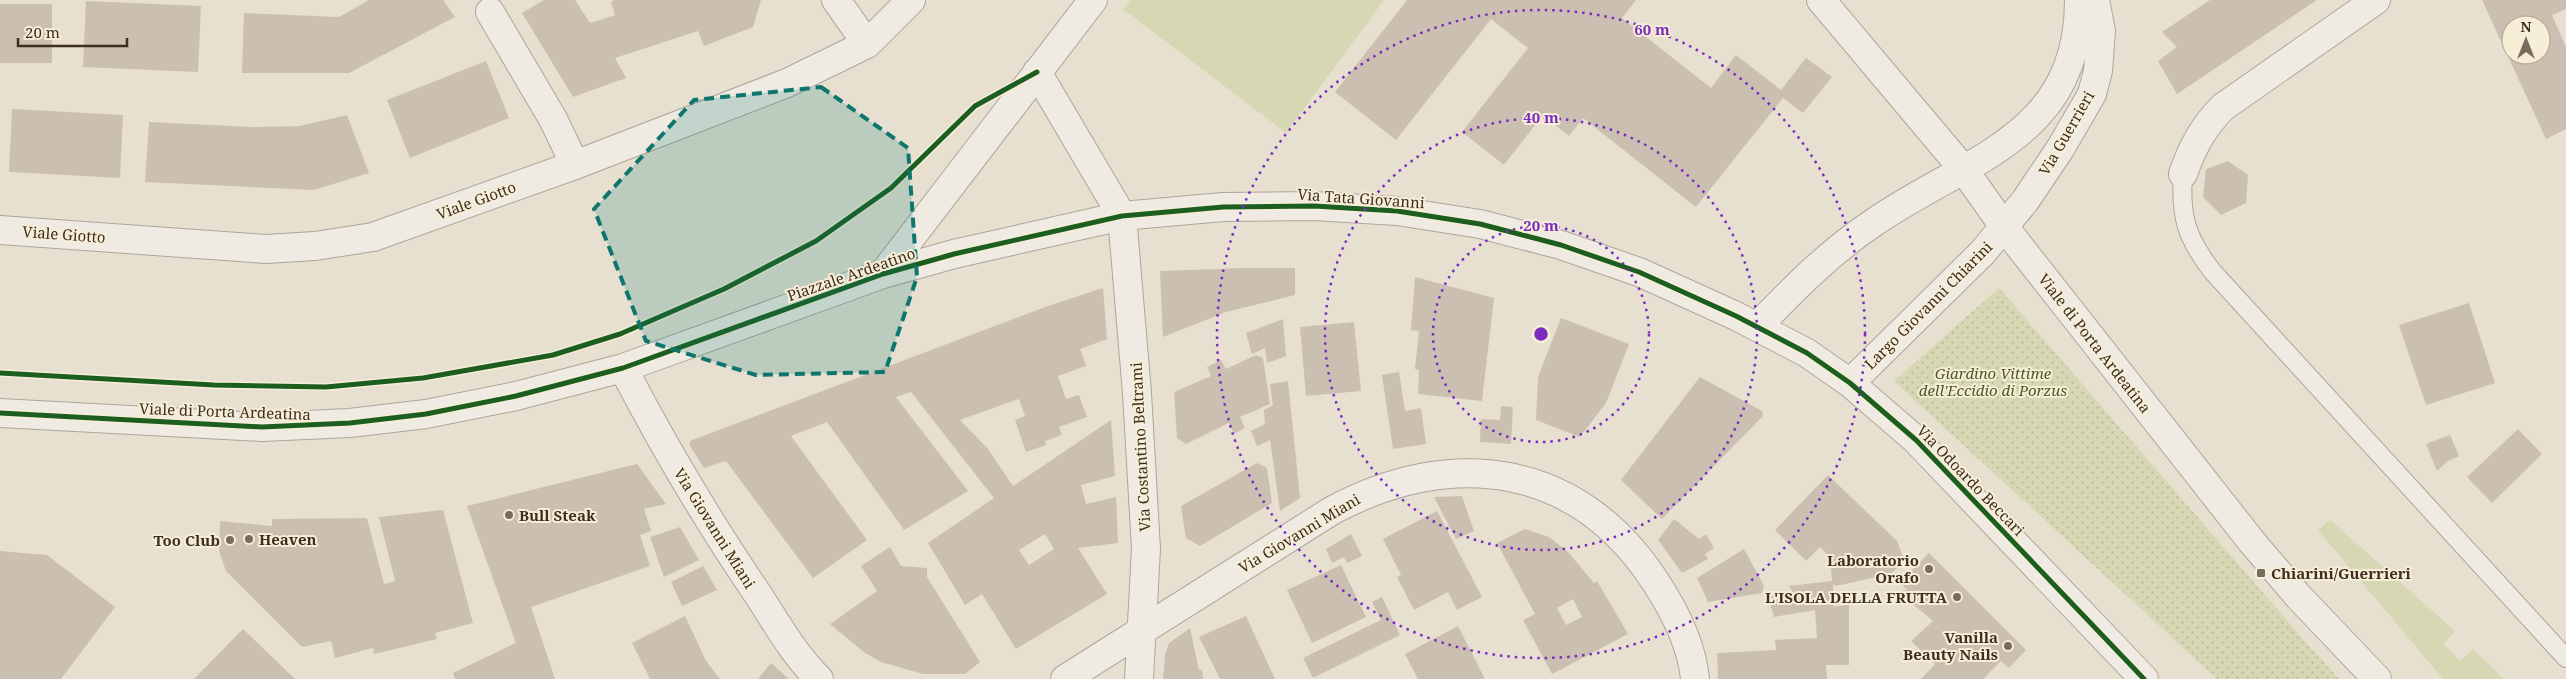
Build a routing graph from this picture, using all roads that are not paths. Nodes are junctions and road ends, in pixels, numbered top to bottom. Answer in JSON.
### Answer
{"nodes":[{"id":1,"x":836,"y":0,"type":"edge"},
{"id":2,"x":911,"y":0,"type":"edge"},
{"id":3,"x":1093,"y":0,"type":"edge"},
{"id":4,"x":1821,"y":0,"type":"edge"},
{"id":5,"x":2079,"y":0,"type":"edge"},
{"id":6,"x":2095,"y":0,"type":"edge"},
{"id":7,"x":2376,"y":0,"type":"edge"},
{"id":8,"x":490,"y":12,"type":"dead end"},
{"id":9,"x":867,"y":44,"type":"junction"},
{"id":10,"x":1037,"y":72,"type":"junction"},
{"id":11,"x":575,"y":165,"type":"junction"},
{"id":12,"x":1964,"y":170,"type":"junction"},
{"id":13,"x":2183,"y":174,"type":"joint"},
{"id":14,"x":1122,"y":216,"type":"junction"},
{"id":15,"x":2005,"y":228,"type":"junction"},
{"id":16,"x":0,"y":230,"type":"edge"},
{"id":17,"x":883,"y":274,"type":"junction"},
{"id":18,"x":1758,"y":327,"type":"junction"},
{"id":19,"x":623,"y":368,"type":"junction"},
{"id":20,"x":1850,"y":382,"type":"junction"},
{"id":21,"x":0,"y":413,"type":"edge"},
{"id":22,"x":1143,"y":629,"type":"junction"},
{"id":23,"x":2566,"y":658,"type":"edge"},
{"id":24,"x":819,"y":679,"type":"edge"},
{"id":25,"x":1065,"y":679,"type":"edge"},
{"id":26,"x":1139,"y":679,"type":"edge"},
{"id":27,"x":1695,"y":679,"type":"edge"},
{"id":28,"x":2144,"y":679,"type":"edge"},
{"id":29,"x":2377,"y":679,"type":"edge"}],
"edges":[{"from":1,"to":9,"type":"street"},
{"from":2,"to":9,"type":"street","name":"Viale Giotto"},
{"from":3,"to":10,"type":"street"},
{"from":4,"to":12,"type":"street","name":"Viale di Porta Ardeatina"},
{"from":5,"to":12,"type":"street","name":"Via Guerrieri"},
{"from":6,"to":15,"type":"street","name":"Via Guerrieri"},
{"from":7,"to":13,"type":"street"},
{"from":8,"to":11,"type":"street"},
{"from":9,"to":11,"type":"street","name":"Viale Giotto"},
{"from":10,"to":14,"type":"street"},
{"from":10,"to":17,"type":"street","name":"Piazzale Ardeatino"},
{"from":11,"to":16,"type":"street","name":"Viale Giotto"},
{"from":12,"to":15,"type":"street","name":"Viale di Porta Ardeatina"},
{"from":12,"to":18,"type":"street"},
{"from":13,"to":23,"type":"lane"},
{"from":14,"to":17,"type":"street","name":"Piazzale Ardeatino"},
{"from":14,"to":18,"type":"street","name":"Via Tata Giovanni"},
{"from":14,"to":22,"type":"street","name":"Via Costantino Beltrami"},
{"from":15,"to":20,"type":"street","name":"Largo Giovanni Chiarini"},
{"from":15,"to":29,"type":"street","name":"Viale di Porta Ardeatina"},
{"from":17,"to":19,"type":"street","name":"Piazzale Ardeatino"},
{"from":18,"to":20,"type":"street","name":"Via Odoardo Beccari"},
{"from":19,"to":21,"type":"street","name":"Viale di Porta Ardeatina"},
{"from":19,"to":24,"type":"street","name":"Via Giovanni Miani"},
{"from":20,"to":28,"type":"street","name":"Via Odoardo Beccari"},
{"from":22,"to":25,"type":"street","name":"Via Giovanni Miani"},
{"from":22,"to":26,"type":"street","name":"Via Costantino Beltrami"},
{"from":22,"to":27,"type":"street","name":"Via Giovanni Miani"}]}
